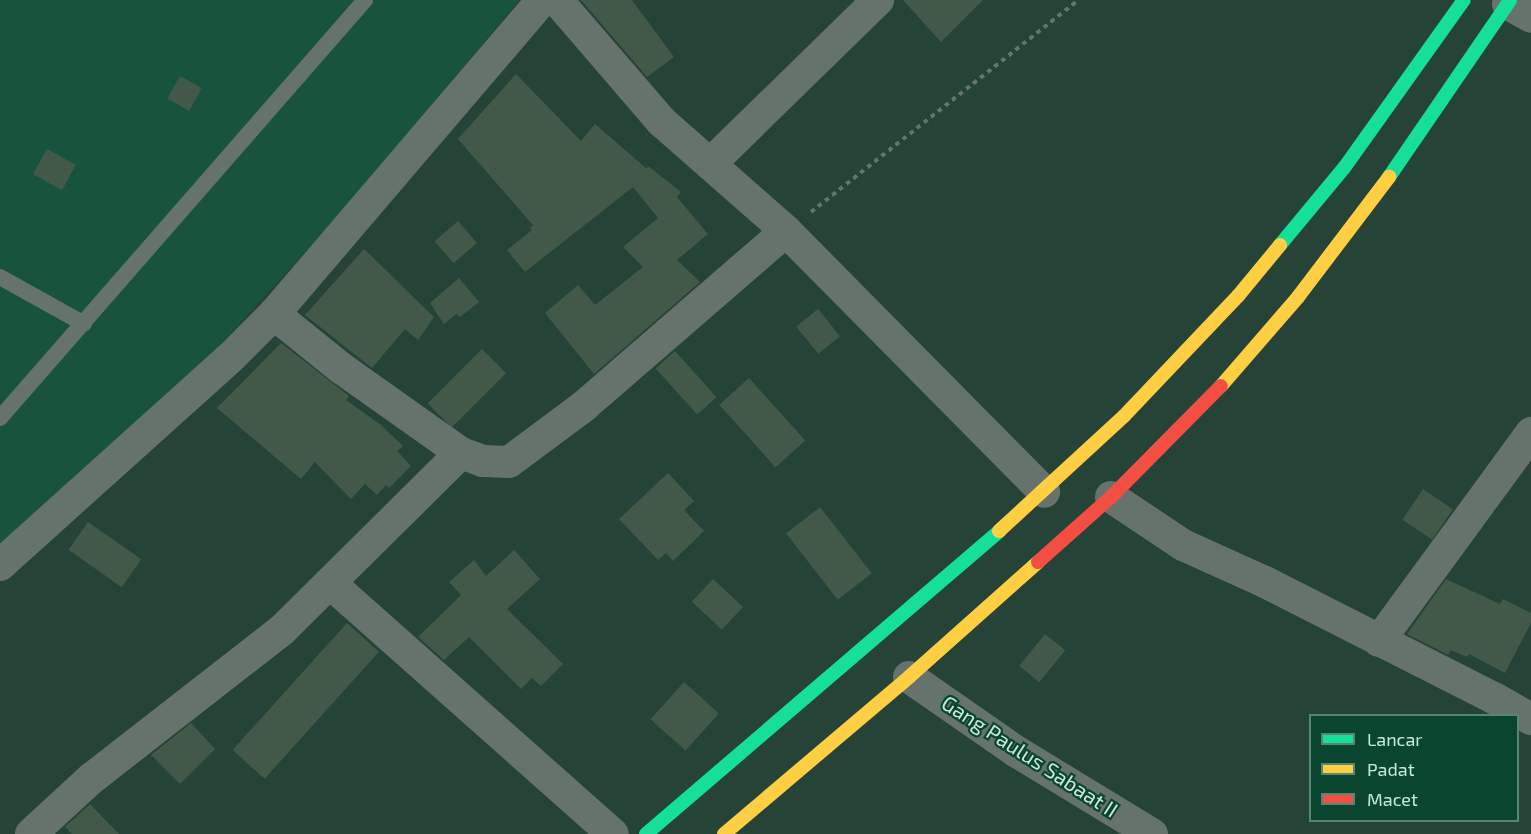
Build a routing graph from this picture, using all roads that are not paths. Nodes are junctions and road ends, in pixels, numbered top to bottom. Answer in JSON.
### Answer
{"nodes":[{"id":1,"x":365,"y":0,"type":"edge"},
{"id":2,"x":542,"y":0,"type":"edge"},
{"id":3,"x":557,"y":0,"type":"edge"},
{"id":4,"x":878,"y":0,"type":"edge"},
{"id":5,"x":1464,"y":0,"type":"edge"},
{"id":6,"x":1516,"y":7,"type":"edge"},
{"id":7,"x":710,"y":164,"type":"junction"},
{"id":8,"x":786,"y":231,"type":"junction"},
{"id":9,"x":0,"y":277,"type":"edge"},
{"id":10,"x":274,"y":314,"type":"junction"},
{"id":11,"x":84,"y":324,"type":"junction"},
{"id":12,"x":0,"y":418,"type":"edge"},
{"id":13,"x":1531,"y":433,"type":"edge"},
{"id":14,"x":461,"y":453,"type":"junction"},
{"id":15,"x":1044,"y":492,"type":"junction"},
{"id":16,"x":1111,"y":497,"type":"junction"},
{"id":17,"x":0,"y":565,"type":"edge"},
{"id":18,"x":330,"y":583,"type":"junction"},
{"id":19,"x":1379,"y":641,"type":"junction"},
{"id":20,"x":909,"y":677,"type":"junction"},
{"id":21,"x":1531,"y":719,"type":"edge"},
{"id":22,"x":31,"y":834,"type":"edge"},
{"id":23,"x":613,"y":834,"type":"edge"},
{"id":24,"x":646,"y":834,"type":"edge"},
{"id":25,"x":724,"y":834,"type":"edge"},
{"id":26,"x":1152,"y":834,"type":"edge"}],
"edges":[{"from":1,"to":11,"type":"lane"},
{"from":2,"to":10,"type":"street"},
{"from":3,"to":7,"type":"street"},
{"from":4,"to":7,"type":"street"},
{"from":5,"to":15,"type":"highway"},
{"from":6,"to":16,"type":"highway"},
{"from":7,"to":8,"type":"street"},
{"from":8,"to":14,"type":"street"},
{"from":8,"to":15,"type":"street"},
{"from":9,"to":11,"type":"lane"},
{"from":10,"to":14,"type":"street"},
{"from":10,"to":17,"type":"street"},
{"from":11,"to":12,"type":"lane"},
{"from":13,"to":19,"type":"street"},
{"from":14,"to":18,"type":"street"},
{"from":15,"to":24,"type":"highway"},
{"from":16,"to":19,"type":"street"},
{"from":16,"to":20,"type":"highway"},
{"from":18,"to":22,"type":"street"},
{"from":18,"to":23,"type":"street"},
{"from":19,"to":21,"type":"street"},
{"from":20,"to":25,"type":"highway"},
{"from":20,"to":26,"type":"street","name":"Gang Paulus Sabaat II"}]}
